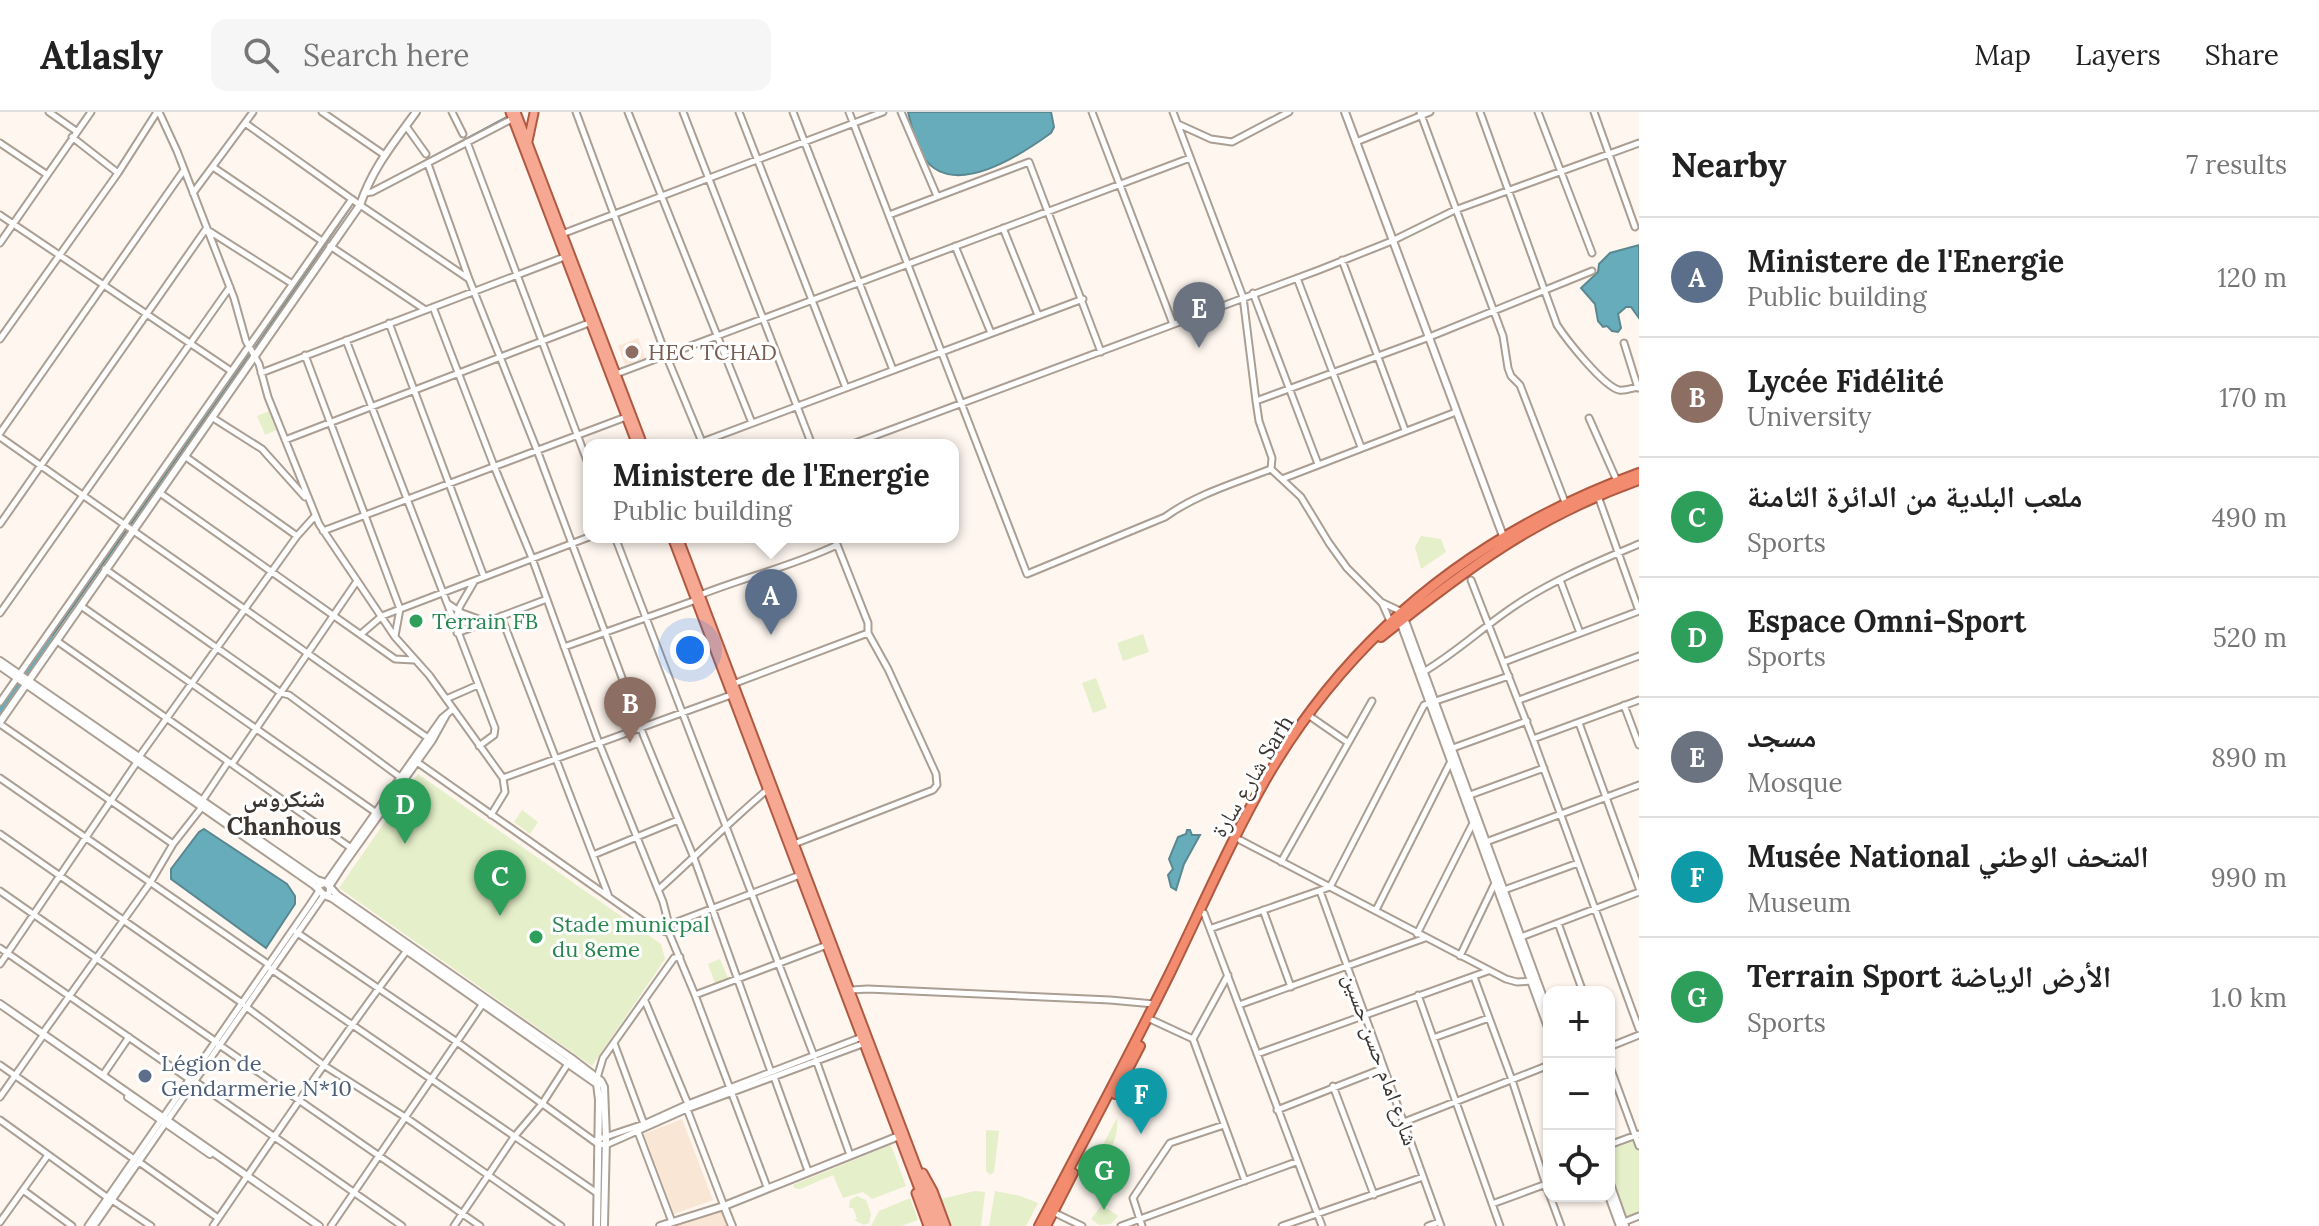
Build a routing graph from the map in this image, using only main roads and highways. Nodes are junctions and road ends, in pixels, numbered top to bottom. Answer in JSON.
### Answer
{"nodes":[{"id":1,"x":534,"y":112,"type":"edge"},
{"id":2,"x":516,"y":115,"type":"edge"},
{"id":3,"x":528,"y":143,"type":"junction"},
{"id":4,"x":567,"y":256,"type":"junction"},
{"id":5,"x":635,"y":439,"type":"edge"},
{"id":6,"x":641,"y":439,"type":"edge"},
{"id":7,"x":1638,"y":481,"type":"edge"},
{"id":8,"x":677,"y":543,"type":"edge"},
{"id":9,"x":698,"y":598,"type":"junction"},
{"id":10,"x":1402,"y":617,"type":"junction"},
{"id":11,"x":734,"y":694,"type":"junction"},
{"id":12,"x":866,"y":1039,"type":"junction"},
{"id":13,"x":888,"y":1100,"type":"junction"},
{"id":14,"x":915,"y":1169,"type":"junction"},
{"id":15,"x":928,"y":1205,"type":"junction"},
{"id":16,"x":930,"y":1226,"type":"edge"},
{"id":17,"x":939,"y":1226,"type":"edge"},
{"id":18,"x":946,"y":1226,"type":"edge"},
{"id":19,"x":1039,"y":1226,"type":"edge"},
{"id":20,"x":1046,"y":1226,"type":"edge"}],
"edges":[{"from":1,"to":3,"type":"main road"},
{"from":2,"to":3,"type":"main road"},
{"from":2,"to":4,"type":"main road"},
{"from":3,"to":4,"type":"main road"},
{"from":4,"to":5,"type":"main road"},
{"from":4,"to":6,"type":"main road"},
{"from":7,"to":10,"type":"highway","name":"شارع سارة Sarh"},
{"from":7,"to":10,"type":"highway","name":"شارع سارة Sarh"},
{"from":8,"to":9,"type":"main road"},
{"from":9,"to":11,"type":"main road"},
{"from":9,"to":11,"type":"main road"},
{"from":10,"to":19,"type":"highway","name":"شارع سارة Sarh"},
{"from":10,"to":20,"type":"highway","name":"شارع سارة Sarh"},
{"from":11,"to":12,"type":"main road"},
{"from":11,"to":12,"type":"main road"},
{"from":12,"to":13,"type":"main road"},
{"from":13,"to":14,"type":"main road"},
{"from":13,"to":14,"type":"main road"},
{"from":14,"to":15,"type":"main road"},
{"from":14,"to":16,"type":"main road"},
{"from":14,"to":18,"type":"main road"},
{"from":15,"to":16,"type":"main road"},
{"from":15,"to":17,"type":"main road"}]}
